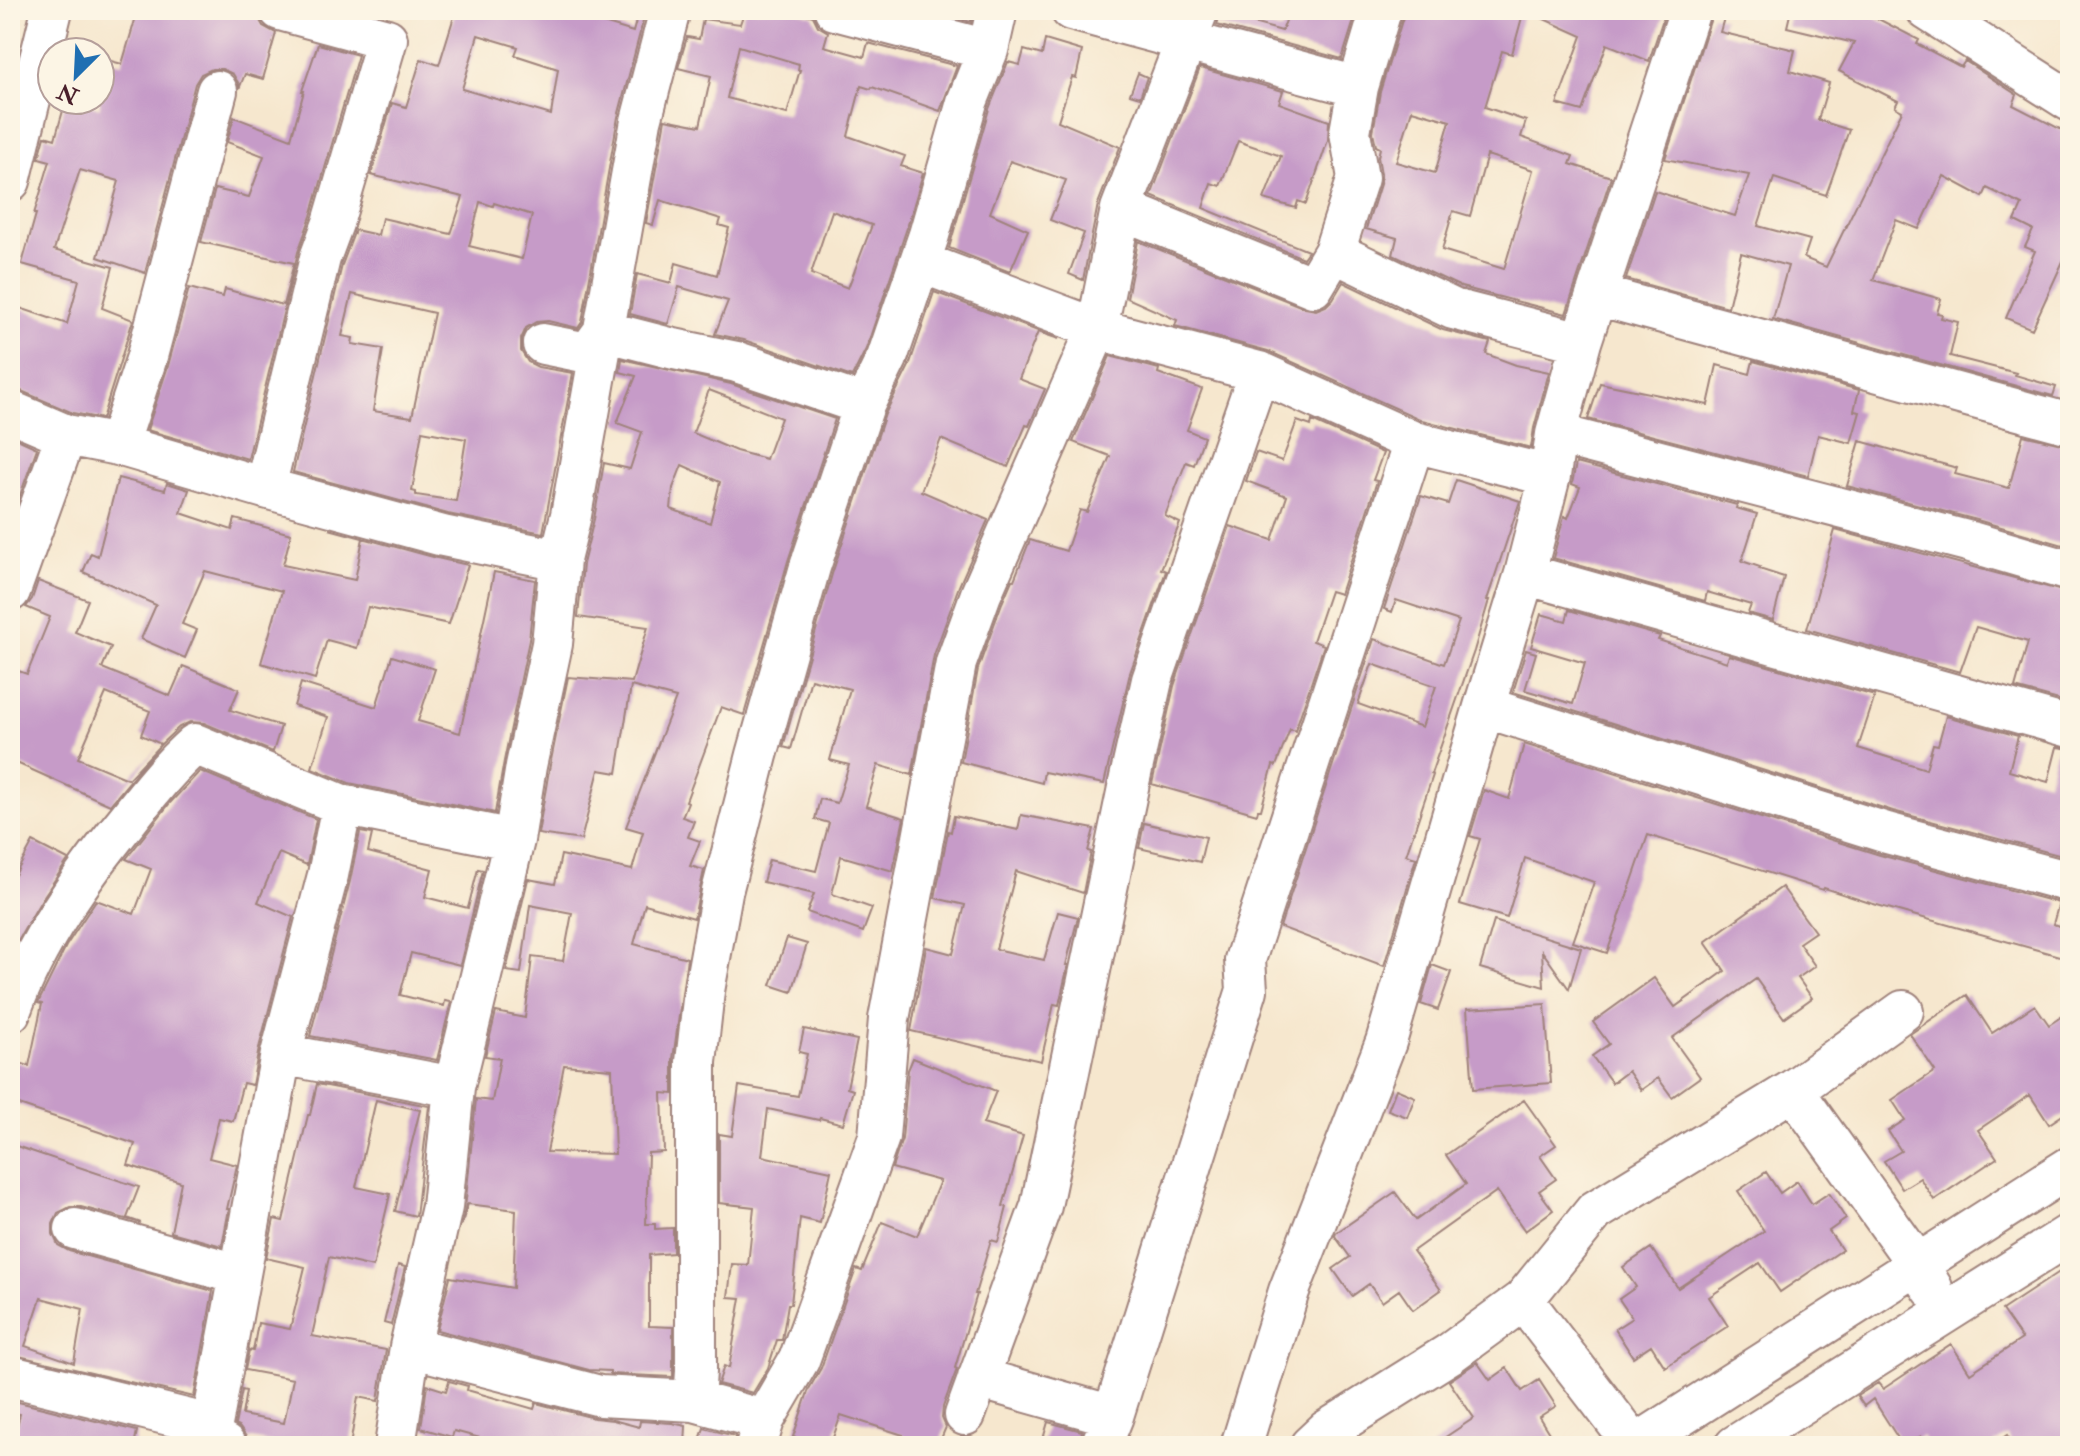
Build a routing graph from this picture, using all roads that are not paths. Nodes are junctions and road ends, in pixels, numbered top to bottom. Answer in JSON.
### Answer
{"nodes":[{"id":1,"x":52,"y":10,"type":"edge"},
{"id":2,"x":280,"y":10,"type":"edge"},
{"id":3,"x":670,"y":10,"type":"edge"},
{"id":4,"x":835,"y":10,"type":"edge"},
{"id":5,"x":997,"y":10,"type":"edge"},
{"id":6,"x":1071,"y":10,"type":"edge"},
{"id":7,"x":1381,"y":10,"type":"edge"},
{"id":8,"x":1690,"y":10,"type":"edge"},
{"id":9,"x":1927,"y":10,"type":"edge"},
{"id":10,"x":1975,"y":23,"type":"edge"},
{"id":11,"x":1192,"y":25,"type":"edge"},
{"id":12,"x":988,"y":50,"type":"junction"},
{"id":13,"x":1358,"y":87,"type":"junction"},
{"id":14,"x":217,"y":91,"type":"dead end"},
{"id":15,"x":2070,"y":101,"type":"edge"},
{"id":16,"x":10,"y":181,"type":"edge"},
{"id":17,"x":1121,"y":209,"type":"junction"},
{"id":18,"x":1334,"y":252,"type":"junction"},
{"id":19,"x":920,"y":262,"type":"junction"},
{"id":20,"x":1597,"y":295,"type":"junction"},
{"id":21,"x":1097,"y":329,"type":"junction"},
{"id":22,"x":604,"y":331,"type":"junction"},
{"id":23,"x":1581,"y":342,"type":"junction"},
{"id":24,"x":543,"y":344,"type":"dead end"},
{"id":25,"x":1259,"y":372,"type":"junction"},
{"id":26,"x":864,"y":405,"type":"junction"},
{"id":27,"x":10,"y":411,"type":"edge"},
{"id":28,"x":2066,"y":413,"type":"edge"},
{"id":29,"x":1556,"y":434,"type":"junction"},
{"id":30,"x":66,"y":435,"type":"junction"},
{"id":31,"x":1414,"y":442,"type":"junction"},
{"id":32,"x":118,"y":445,"type":"junction"},
{"id":33,"x":1550,"y":476,"type":"junction"},
{"id":34,"x":265,"y":488,"type":"junction"},
{"id":35,"x":560,"y":560,"type":"junction"},
{"id":36,"x":2070,"y":571,"type":"edge"},
{"id":37,"x":1525,"y":574,"type":"junction"},
{"id":38,"x":10,"y":591,"type":"edge"},
{"id":39,"x":1484,"y":707,"type":"junction"},
{"id":40,"x":2070,"y":727,"type":"edge"},
{"id":41,"x":342,"y":805,"type":"junction"},
{"id":42,"x":514,"y":840,"type":"junction"},
{"id":43,"x":2070,"y":882,"type":"edge"},
{"id":44,"x":1903,"y":1011,"type":"dead end"},
{"id":45,"x":10,"y":1012,"type":"edge"},
{"id":46,"x":281,"y":1054,"type":"junction"},
{"id":47,"x":454,"y":1087,"type":"junction"},
{"id":48,"x":1793,"y":1090,"type":"junction"},
{"id":49,"x":2070,"y":1167,"type":"edge"},
{"id":50,"x":75,"y":1229,"type":"dead end"},
{"id":51,"x":2070,"y":1234,"type":"edge"},
{"id":52,"x":1918,"y":1265,"type":"junction"},
{"id":53,"x":238,"y":1274,"type":"junction"},
{"id":54,"x":1523,"y":1300,"type":"junction"},
{"id":55,"x":1947,"y":1312,"type":"junction"},
{"id":56,"x":410,"y":1347,"type":"junction"},
{"id":57,"x":10,"y":1376,"type":"edge"},
{"id":58,"x":694,"y":1401,"type":"junction"},
{"id":59,"x":1107,"y":1431,"type":"edge"},
{"id":60,"x":760,"y":1433,"type":"edge"},
{"id":61,"x":215,"y":1445,"type":"edge"},
{"id":62,"x":395,"y":1446,"type":"edge"},
{"id":63,"x":1241,"y":1446,"type":"edge"},
{"id":64,"x":1310,"y":1446,"type":"edge"},
{"id":65,"x":1634,"y":1446,"type":"edge"},
{"id":66,"x":1735,"y":1446,"type":"edge"}],
"edges":[{"from":1,"to":16,"type":"street"},
{"from":2,"to":34,"type":"street"},
{"from":3,"to":22,"type":"street"},
{"from":4,"to":12,"type":"street"},
{"from":5,"to":12,"type":"street"},
{"from":6,"to":11,"type":"street"},
{"from":7,"to":13,"type":"street"},
{"from":8,"to":20,"type":"street"},
{"from":9,"to":10,"type":"street"},
{"from":10,"to":15,"type":"street"},
{"from":11,"to":13,"type":"street"},
{"from":11,"to":17,"type":"street"},
{"from":12,"to":19,"type":"street"},
{"from":13,"to":18,"type":"street"},
{"from":14,"to":32,"type":"street"},
{"from":17,"to":18,"type":"street"},
{"from":17,"to":21,"type":"street"},
{"from":18,"to":23,"type":"street"},
{"from":19,"to":21,"type":"street"},
{"from":19,"to":26,"type":"street"},
{"from":20,"to":23,"type":"street"},
{"from":20,"to":28,"type":"street"},
{"from":21,"to":25,"type":"street"},
{"from":21,"to":60,"type":"street"},
{"from":22,"to":24,"type":"street"},
{"from":22,"to":26,"type":"street"},
{"from":22,"to":35,"type":"street"},
{"from":23,"to":29,"type":"street"},
{"from":25,"to":31,"type":"street"},
{"from":25,"to":59,"type":"street"},
{"from":26,"to":58,"type":"street"},
{"from":27,"to":30,"type":"street"},
{"from":29,"to":33,"type":"street"},
{"from":29,"to":36,"type":"street"},
{"from":30,"to":32,"type":"street"},
{"from":30,"to":38,"type":"street"},
{"from":31,"to":33,"type":"street"},
{"from":31,"to":59,"type":"street"},
{"from":32,"to":34,"type":"street"},
{"from":33,"to":37,"type":"street"},
{"from":34,"to":35,"type":"street"},
{"from":35,"to":42,"type":"street"},
{"from":37,"to":39,"type":"street"},
{"from":37,"to":40,"type":"street"},
{"from":39,"to":43,"type":"street"},
{"from":39,"to":63,"type":"street"},
{"from":41,"to":42,"type":"street"},
{"from":41,"to":45,"type":"street"},
{"from":41,"to":46,"type":"street"},
{"from":42,"to":47,"type":"street"},
{"from":44,"to":48,"type":"street"},
{"from":46,"to":47,"type":"street"},
{"from":46,"to":53,"type":"street"},
{"from":47,"to":56,"type":"street"},
{"from":48,"to":52,"type":"street"},
{"from":48,"to":54,"type":"street"},
{"from":49,"to":52,"type":"street"},
{"from":50,"to":53,"type":"street"},
{"from":51,"to":55,"type":"street"},
{"from":52,"to":55,"type":"street"},
{"from":52,"to":65,"type":"street"},
{"from":53,"to":61,"type":"street"},
{"from":54,"to":64,"type":"street"},
{"from":54,"to":65,"type":"street"},
{"from":55,"to":66,"type":"street"},
{"from":56,"to":58,"type":"street"},
{"from":56,"to":62,"type":"street"},
{"from":57,"to":61,"type":"street"},
{"from":58,"to":60,"type":"street"}]}
